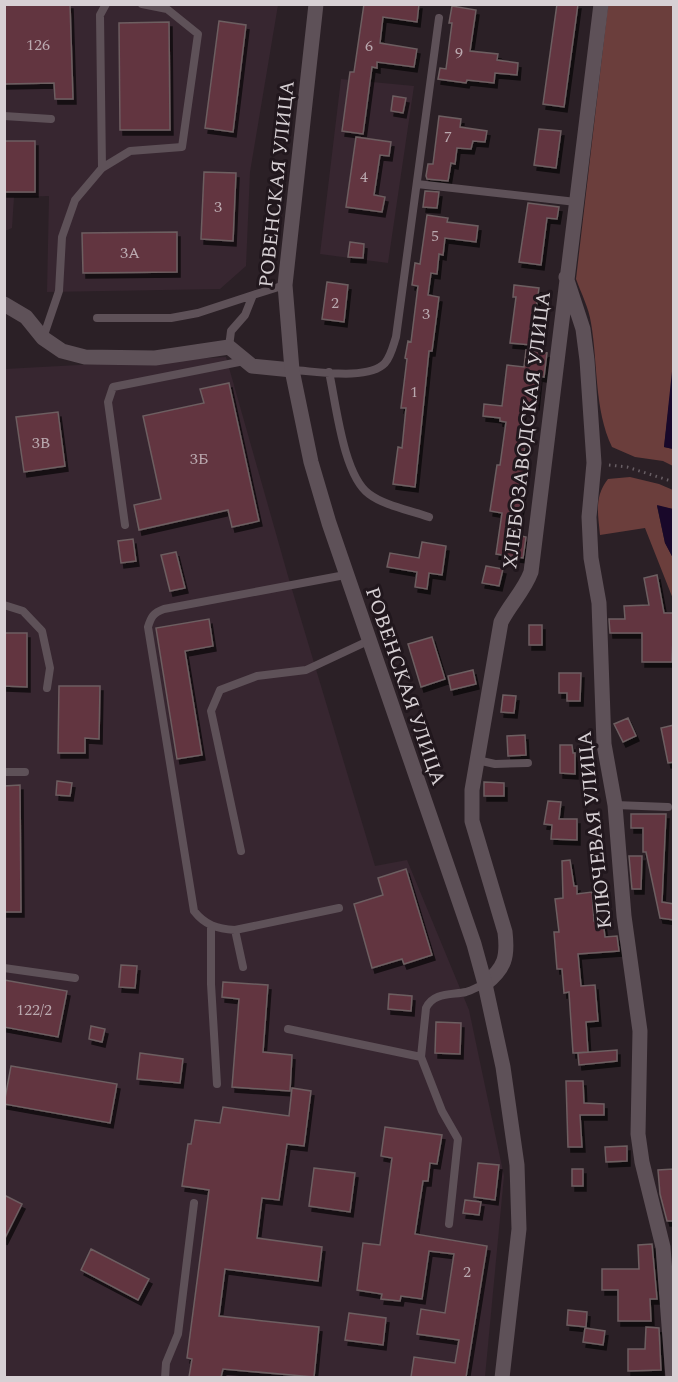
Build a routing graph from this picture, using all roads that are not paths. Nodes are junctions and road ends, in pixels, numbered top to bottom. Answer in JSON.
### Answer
{"nodes":[{"id":1,"x":106,"y":4,"type":"edge"},
{"id":2,"x":142,"y":4,"type":"edge"},
{"id":3,"x":316,"y":4,"type":"edge"},
{"id":4,"x":601,"y":4,"type":"edge"},
{"id":5,"x":439,"y":18,"type":"dead end"},
{"id":6,"x":4,"y":116,"type":"edge"},
{"id":7,"x":51,"y":119,"type":"dead end"},
{"id":8,"x":102,"y":168,"type":"junction"},
{"id":9,"x":417,"y":184,"type":"junction"},
{"id":10,"x":576,"y":202,"type":"junction"},
{"id":11,"x":566,"y":277,"type":"junction"},
{"id":12,"x":285,"y":285,"type":"junction"},
{"id":13,"x":253,"y":295,"type":"junction"},
{"id":14,"x":4,"y":304,"type":"edge"},
{"id":15,"x":97,"y":318,"type":"dead end"},
{"id":16,"x":43,"y":338,"type":"junction"},
{"id":17,"x":228,"y":347,"type":"junction"},
{"id":18,"x":245,"y":360,"type":"junction"},
{"id":19,"x":292,"y":370,"type":"junction"},
{"id":20,"x":329,"y":372,"type":"junction"},
{"id":21,"x":429,"y":517,"type":"dead end"},
{"id":22,"x":125,"y":525,"type":"dead end"},
{"id":23,"x":345,"y":575,"type":"junction"},
{"id":24,"x":4,"y":605,"type":"edge"},
{"id":25,"x":368,"y":641,"type":"junction"},
{"id":26,"x":47,"y":688,"type":"dead end"},
{"id":27,"x":477,"y":760,"type":"junction"},
{"id":28,"x":528,"y":763,"type":"dead end"},
{"id":29,"x":4,"y":772,"type":"edge"},
{"id":30,"x":25,"y":772,"type":"dead end"},
{"id":31,"x":615,"y":805,"type":"junction"},
{"id":32,"x":668,"y":807,"type":"dead end"},
{"id":33,"x":241,"y":851,"type":"dead end"},
{"id":34,"x":339,"y":908,"type":"dead end"},
{"id":35,"x":211,"y":926,"type":"junction"},
{"id":36,"x":235,"y":930,"type":"junction"},
{"id":37,"x":243,"y":967,"type":"dead end"},
{"id":38,"x":4,"y":968,"type":"edge"},
{"id":39,"x":75,"y":978,"type":"dead end"},
{"id":40,"x":485,"y":984,"type":"junction"},
{"id":41,"x":288,"y":1029,"type":"dead end"},
{"id":42,"x":421,"y":1057,"type":"junction"},
{"id":43,"x":217,"y":1084,"type":"dead end"},
{"id":44,"x":194,"y":1203,"type":"dead end"},
{"id":45,"x":449,"y":1224,"type":"dead end"},
{"id":46,"x":165,"y":1377,"type":"edge"},
{"id":47,"x":502,"y":1377,"type":"edge"},
{"id":48,"x":673,"y":1377,"type":"edge"}],
"edges":[{"from":1,"to":8,"type":"lane"},
{"from":2,"to":8,"type":"lane"},
{"from":3,"to":12,"type":"street","name":"РОВЕНСКАЯ УЛИЦА"},
{"from":4,"to":10,"type":"street","name":"ХЛЕБОЗАВОДСКАЯ УЛИЦА"},
{"from":5,"to":9,"type":"lane"},
{"from":6,"to":7,"type":"lane"},
{"from":8,"to":16,"type":"lane"},
{"from":9,"to":10,"type":"lane"},
{"from":9,"to":20,"type":"lane"},
{"from":10,"to":11,"type":"street","name":"ХЛЕБОЗАВОДСКАЯ УЛИЦА"},
{"from":11,"to":27,"type":"street","name":"ХЛЕБОЗАВОДСКАЯ УЛИЦА"},
{"from":11,"to":31,"type":"street","name":"КЛЮЧЕВАЯ УЛИЦА"},
{"from":12,"to":13,"type":"lane"},
{"from":12,"to":19,"type":"street","name":"РОВЕНСКАЯ УЛИЦА"},
{"from":13,"to":15,"type":"lane"},
{"from":13,"to":17,"type":"lane"},
{"from":14,"to":16,"type":"street"},
{"from":16,"to":17,"type":"street"},
{"from":17,"to":18,"type":"street"},
{"from":18,"to":19,"type":"street"},
{"from":18,"to":22,"type":"lane"},
{"from":19,"to":20,"type":"lane"},
{"from":19,"to":23,"type":"street","name":"РОВЕНСКАЯ УЛИЦА"},
{"from":20,"to":21,"type":"lane"},
{"from":23,"to":25,"type":"street","name":"РОВЕНСКАЯ УЛИЦА"},
{"from":23,"to":35,"type":"lane"},
{"from":24,"to":26,"type":"lane"},
{"from":25,"to":33,"type":"lane"},
{"from":25,"to":40,"type":"street","name":"РОВЕНСКАЯ УЛИЦА"},
{"from":27,"to":28,"type":"lane"},
{"from":27,"to":40,"type":"street","name":"ХЛЕБОЗАВОДСКАЯ УЛИЦА"},
{"from":29,"to":30,"type":"lane"},
{"from":31,"to":32,"type":"lane"},
{"from":31,"to":48,"type":"street","name":"КЛЮЧЕВАЯ УЛИЦА"},
{"from":34,"to":36,"type":"lane"},
{"from":35,"to":36,"type":"lane"},
{"from":35,"to":43,"type":"lane"},
{"from":36,"to":37,"type":"lane"},
{"from":38,"to":39,"type":"lane"},
{"from":40,"to":42,"type":"lane"},
{"from":40,"to":47,"type":"street","name":"РОВЕНСКАЯ УЛИЦА"},
{"from":41,"to":42,"type":"lane"},
{"from":42,"to":45,"type":"lane"},
{"from":44,"to":46,"type":"lane"}]}
